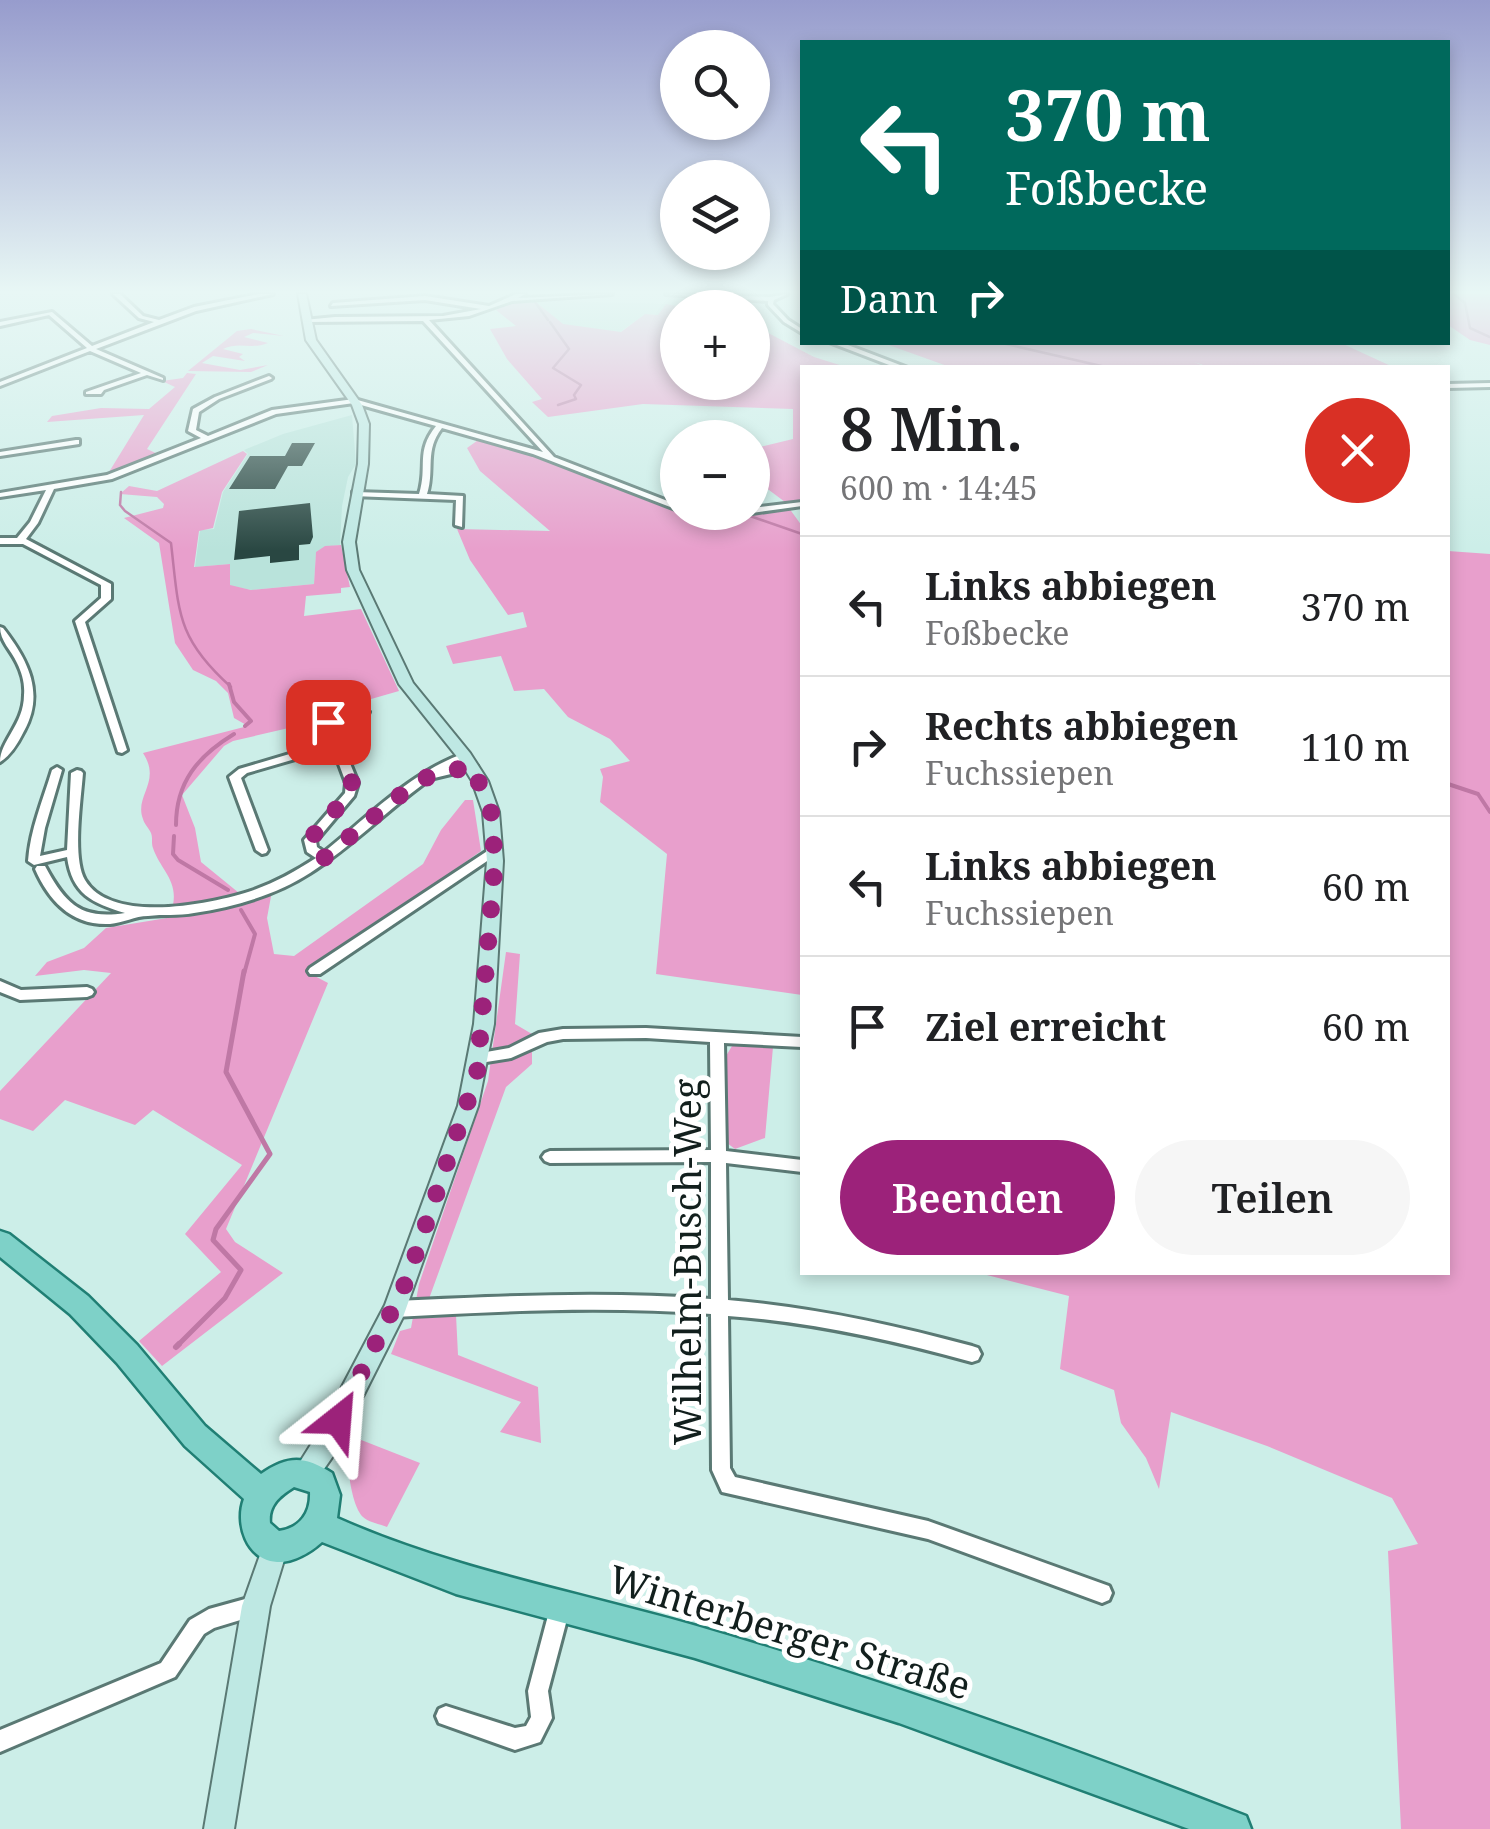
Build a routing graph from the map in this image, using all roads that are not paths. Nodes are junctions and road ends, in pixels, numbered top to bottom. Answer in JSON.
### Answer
{"nodes":[{"id":1,"x":128,"y":379,"type":"edge"},
{"id":2,"x":265,"y":379,"type":"edge"},
{"id":3,"x":338,"y":379,"type":"edge"},
{"id":4,"x":480,"y":379,"type":"edge"},
{"id":5,"x":1490,"y":385,"type":"edge"},
{"id":6,"x":1450,"y":386,"type":"edge"},
{"id":7,"x":100,"y":389,"type":"dead end"},
{"id":8,"x":360,"y":408,"type":"junction"},
{"id":9,"x":384,"y":409,"type":"junction"},
{"id":10,"x":441,"y":425,"type":"junction"},
{"id":11,"x":209,"y":439,"type":"junction"},
{"id":12,"x":76,"y":442,"type":"dead end"},
{"id":13,"x":0,"y":454,"type":"edge"},
{"id":14,"x":553,"y":458,"type":"junction"},
{"id":15,"x":50,"y":489,"type":"junction"},
{"id":16,"x":356,"y":494,"type":"junction"},
{"id":17,"x":0,"y":495,"type":"edge"},
{"id":18,"x":424,"y":496,"type":"junction"},
{"id":19,"x":660,"y":501,"type":"edge"},
{"id":20,"x":800,"y":504,"type":"edge"},
{"id":21,"x":770,"y":508,"type":"edge"},
{"id":22,"x":460,"y":525,"type":"dead end"},
{"id":23,"x":20,"y":540,"type":"junction"},
{"id":24,"x":0,"y":542,"type":"edge"},
{"id":25,"x":0,"y":630,"type":"edge"},
{"id":26,"x":364,"y":712,"type":"dead end"},
{"id":27,"x":337,"y":743,"type":"junction"},
{"id":28,"x":122,"y":750,"type":"dead end"},
{"id":29,"x":0,"y":759,"type":"edge"},
{"id":30,"x":468,"y":761,"type":"junction"},
{"id":31,"x":57,"y":770,"type":"dead end"},
{"id":32,"x":77,"y":773,"type":"dead end"},
{"id":33,"x":262,"y":850,"type":"dead end"},
{"id":34,"x":495,"y":850,"type":"junction"},
{"id":35,"x":74,"y":852,"type":"junction"},
{"id":36,"x":324,"y":858,"type":"junction"},
{"id":37,"x":40,"y":869,"type":"dead end"},
{"id":38,"x":142,"y":912,"type":"junction"},
{"id":39,"x":316,"y":971,"type":"dead end"},
{"id":40,"x":0,"y":986,"type":"edge"},
{"id":41,"x":87,"y":992,"type":"dead end"},
{"id":42,"x":717,"y":1036,"type":"junction"},
{"id":43,"x":800,"y":1042,"type":"edge"},
{"id":44,"x":480,"y":1058,"type":"junction"},
{"id":45,"x":718,"y":1156,"type":"junction"},
{"id":46,"x":550,"y":1157,"type":"dead end"},
{"id":47,"x":800,"y":1166,"type":"edge"},
{"id":48,"x":0,"y":1242,"type":"edge"},
{"id":49,"x":717,"y":1305,"type":"junction"},
{"id":50,"x":396,"y":1309,"type":"junction"},
{"id":51,"x":972,"y":1354,"type":"dead end"},
{"id":52,"x":306,"y":1472,"type":"junction"},
{"id":53,"x":261,"y":1494,"type":"junction"},
{"id":54,"x":318,"y":1526,"type":"junction"},
{"id":55,"x":275,"y":1547,"type":"junction"},
{"id":56,"x":1102,"y":1593,"type":"dead end"},
{"id":57,"x":256,"y":1606,"type":"junction"},
{"id":58,"x":561,"y":1606,"type":"junction"},
{"id":59,"x":446,"y":1716,"type":"dead end"},
{"id":60,"x":0,"y":1740,"type":"edge"},
{"id":61,"x":219,"y":1829,"type":"edge"},
{"id":62,"x":1233,"y":1829,"type":"edge"}],
"edges":[{"from":1,"to":7,"type":"street"},
{"from":2,"to":11,"type":"street"},
{"from":3,"to":8,"type":"main road"},
{"from":4,"to":14,"type":"street"},
{"from":5,"to":6,"type":"street"},
{"from":8,"to":9,"type":"street"},
{"from":8,"to":9,"type":"street"},
{"from":8,"to":11,"type":"street"},
{"from":8,"to":16,"type":"main road"},
{"from":9,"to":10,"type":"street"},
{"from":10,"to":14,"type":"street"},
{"from":10,"to":18,"type":"street"},
{"from":11,"to":15,"type":"street"},
{"from":12,"to":13,"type":"street"},
{"from":14,"to":19,"type":"street"},
{"from":15,"to":17,"type":"street"},
{"from":15,"to":23,"type":"street"},
{"from":16,"to":18,"type":"street"},
{"from":16,"to":30,"type":"main road"},
{"from":18,"to":22,"type":"street"},
{"from":20,"to":21,"type":"street"},
{"from":23,"to":24,"type":"street"},
{"from":23,"to":28,"type":"street"},
{"from":25,"to":29,"type":"street"},
{"from":26,"to":27,"type":"street"},
{"from":27,"to":33,"type":"street"},
{"from":27,"to":36,"type":"street"},
{"from":30,"to":34,"type":"main road"},
{"from":30,"to":36,"type":"street"},
{"from":31,"to":35,"type":"street"},
{"from":32,"to":35,"type":"street"},
{"from":34,"to":39,"type":"street"},
{"from":34,"to":44,"type":"main road"},
{"from":35,"to":38,"type":"street"},
{"from":36,"to":38,"type":"street"},
{"from":37,"to":38,"type":"street"},
{"from":40,"to":41,"type":"street"},
{"from":42,"to":43,"type":"street"},
{"from":42,"to":44,"type":"street"},
{"from":42,"to":45,"type":"street","name":"Wilhelm-Busch-Weg"},
{"from":44,"to":50,"type":"main road"},
{"from":45,"to":46,"type":"street"},
{"from":45,"to":47,"type":"street"},
{"from":45,"to":49,"type":"street","name":"Wilhelm-Busch-Weg"},
{"from":48,"to":53,"type":"main road"},
{"from":49,"to":50,"type":"street"},
{"from":49,"to":51,"type":"street"},
{"from":49,"to":56,"type":"street","name":"Wilhelm-Busch-Weg"},
{"from":50,"to":52,"type":"main road"},
{"from":52,"to":53,"type":"main road"},
{"from":52,"to":54,"type":"main road"},
{"from":53,"to":55,"type":"main road"},
{"from":54,"to":55,"type":"main road"},
{"from":54,"to":58,"type":"main road","name":"Winterberger Straße"},
{"from":55,"to":57,"type":"main road"},
{"from":57,"to":60,"type":"street"},
{"from":57,"to":61,"type":"main road"},
{"from":58,"to":59,"type":"street"},
{"from":58,"to":62,"type":"main road","name":"Winterberger Straße"}]}
